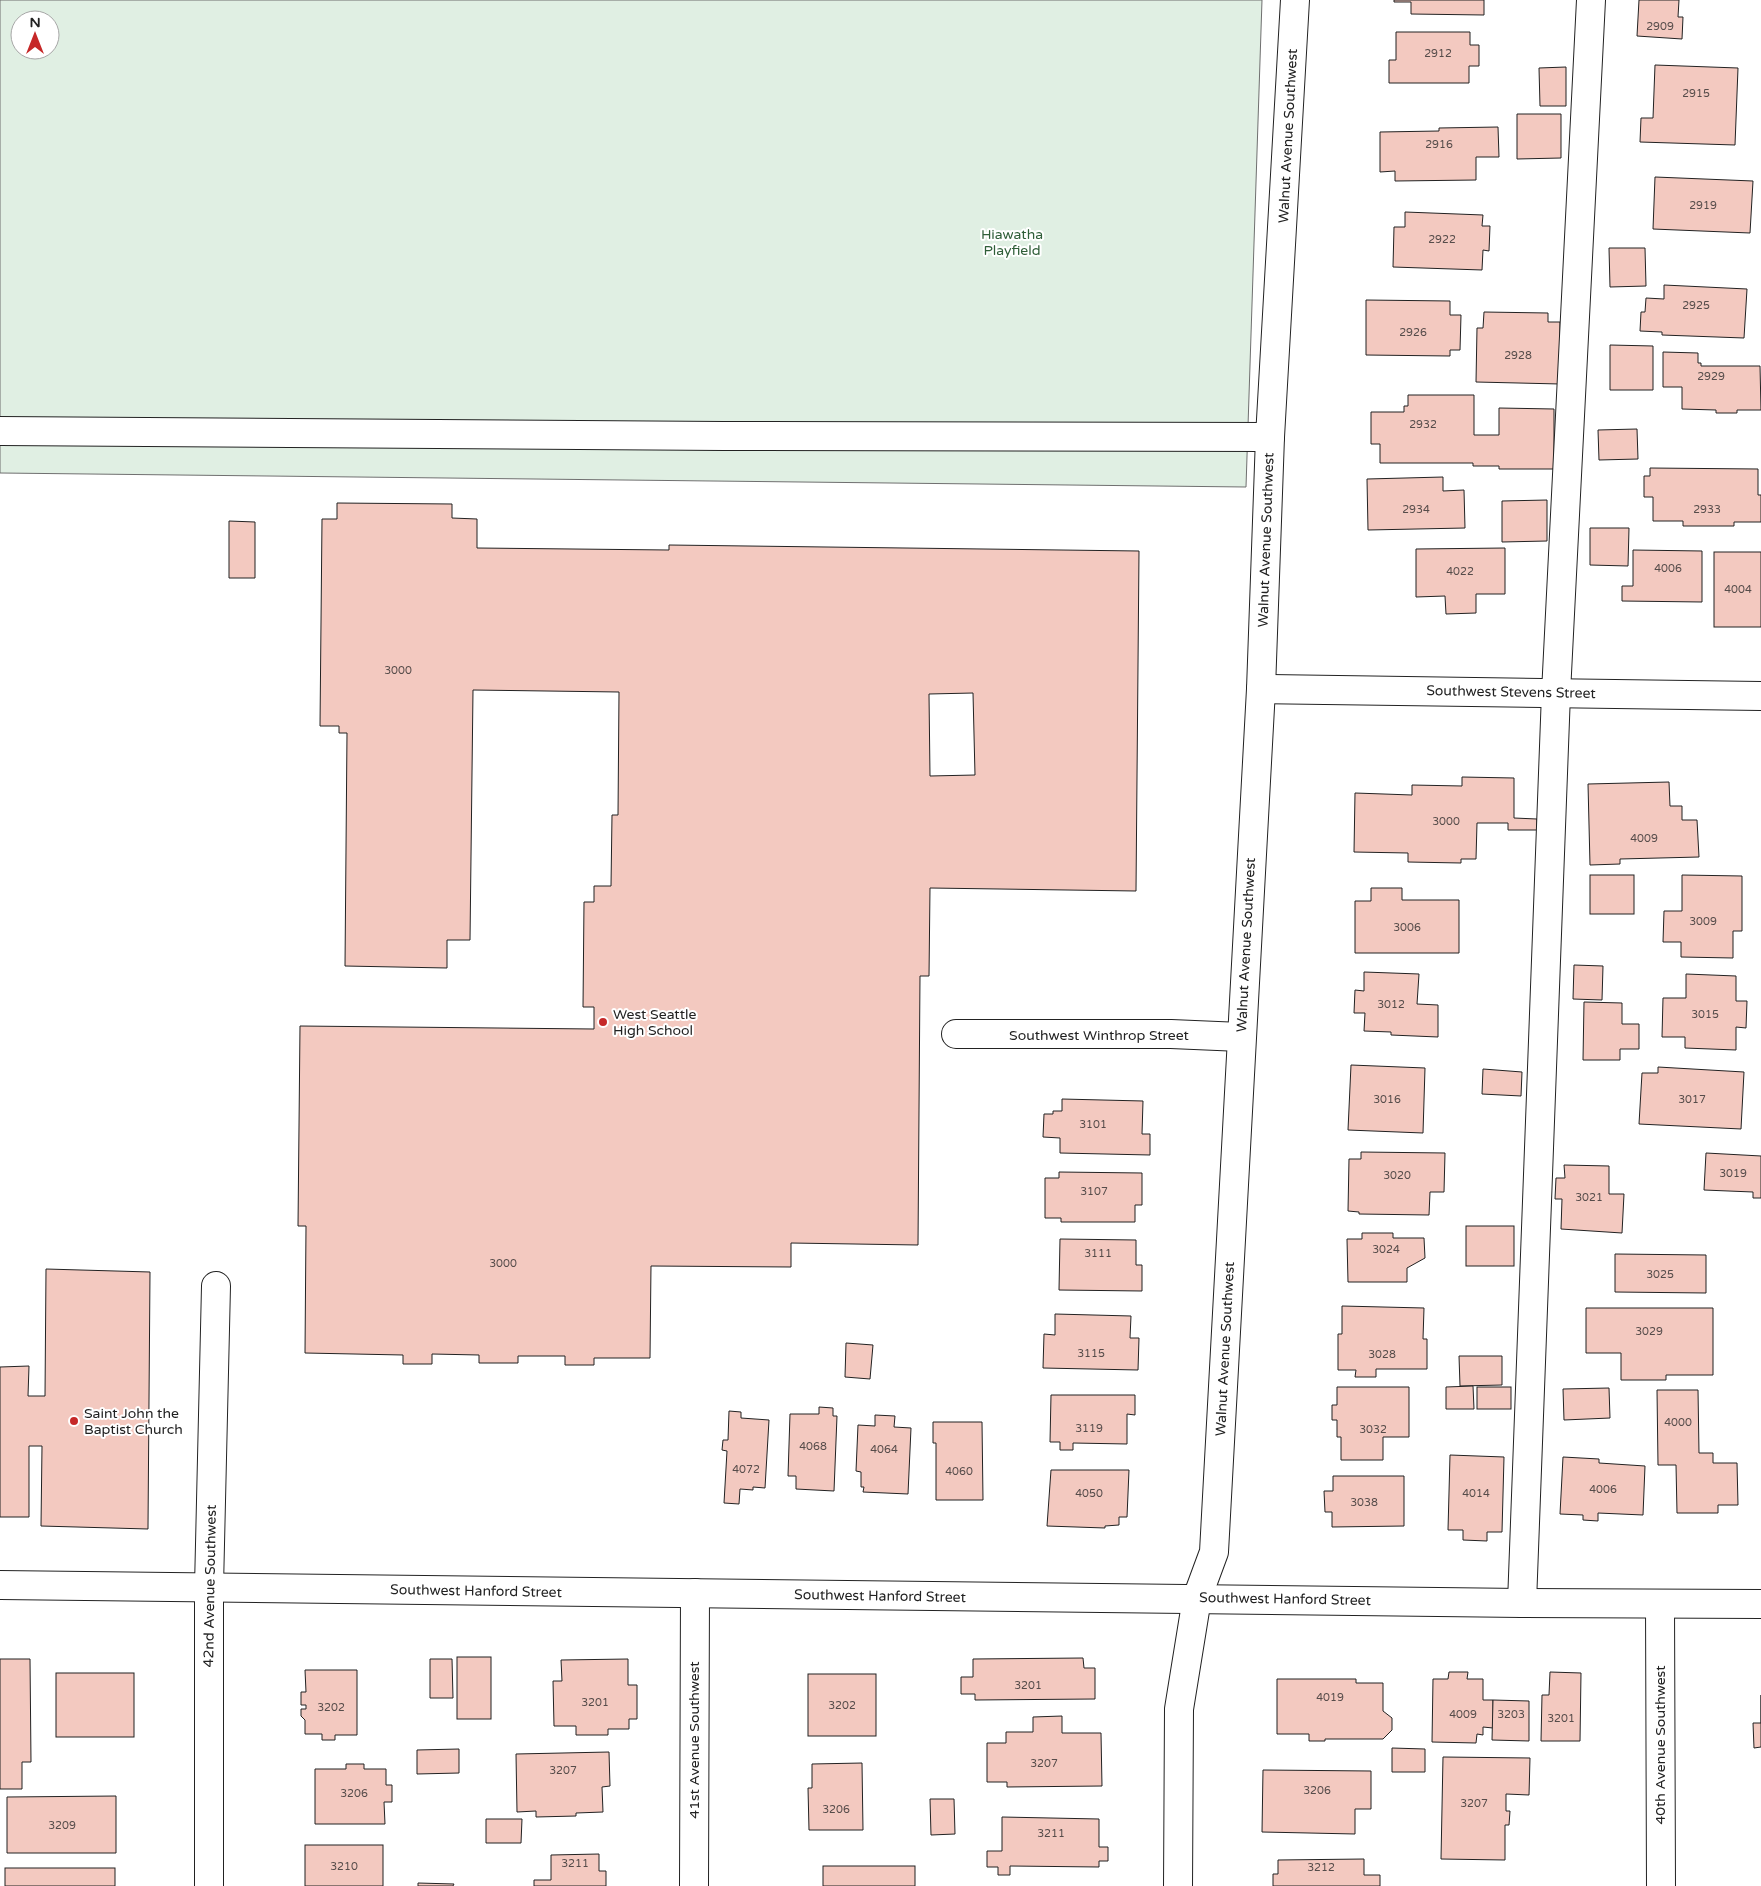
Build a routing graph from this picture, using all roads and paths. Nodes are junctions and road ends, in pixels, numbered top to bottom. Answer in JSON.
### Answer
{"nodes":[{"id":1,"x":1295,"y":0,"type":"edge"},
{"id":2,"x":1591,"y":0,"type":"edge"},
{"id":3,"x":0,"y":431,"type":"edge"},
{"id":4,"x":1270,"y":437,"type":"junction"},
{"id":5,"x":1261,"y":689,"type":"junction"},
{"id":6,"x":1556,"y":693,"type":"junction"},
{"id":7,"x":1761,"y":696,"type":"edge"},
{"id":8,"x":956,"y":1034,"type":"dead end"},
{"id":9,"x":1241,"y":1036,"type":"junction"},
{"id":10,"x":216,"y":1286,"type":"dead end"},
{"id":11,"x":0,"y":1585,"type":"edge"},
{"id":12,"x":208,"y":1587,"type":"junction"},
{"id":13,"x":695,"y":1593,"type":"junction"},
{"id":14,"x":1197,"y":1598,"type":"junction"},
{"id":15,"x":1522,"y":1603,"type":"junction"},
{"id":16,"x":1660,"y":1604,"type":"junction"},
{"id":17,"x":1761,"y":1604,"type":"edge"},
{"id":18,"x":209,"y":1886,"type":"edge"},
{"id":19,"x":694,"y":1886,"type":"edge"},
{"id":20,"x":1178,"y":1886,"type":"edge"},
{"id":21,"x":1661,"y":1886,"type":"edge"}],
"edges":[{"from":1,"to":4,"type":"street","name":"Walnut Avenue Southwest"},
{"from":2,"to":6,"type":"street"},
{"from":3,"to":4,"type":"street"},
{"from":4,"to":5,"type":"street","name":"Walnut Avenue Southwest"},
{"from":5,"to":6,"type":"street","name":"Southwest Stevens Street"},
{"from":5,"to":9,"type":"street","name":"Walnut Avenue Southwest"},
{"from":6,"to":7,"type":"street","name":"Southwest Stevens Street"},
{"from":6,"to":15,"type":"street"},
{"from":8,"to":9,"type":"street","name":"Southwest Winthrop Street"},
{"from":9,"to":14,"type":"street","name":"Walnut Avenue Southwest"},
{"from":10,"to":12,"type":"street","name":"42nd Avenue Southwest"},
{"from":11,"to":12,"type":"street","name":"Southwest Hanford Street"},
{"from":12,"to":13,"type":"street","name":"Southwest Hanford Street"},
{"from":12,"to":18,"type":"street","name":"42nd Avenue Southwest"},
{"from":13,"to":14,"type":"street","name":"Southwest Hanford Street"},
{"from":13,"to":19,"type":"street","name":"41st Avenue Southwest"},
{"from":14,"to":15,"type":"street","name":"Southwest Hanford Street"},
{"from":14,"to":20,"type":"street","name":"Walnut Avenue Southwest"},
{"from":15,"to":16,"type":"street","name":"Southwest Hanford Street"},
{"from":16,"to":17,"type":"street","name":"Southwest Hanford Street"},
{"from":16,"to":21,"type":"street","name":"40th Avenue Southwest"}]}
